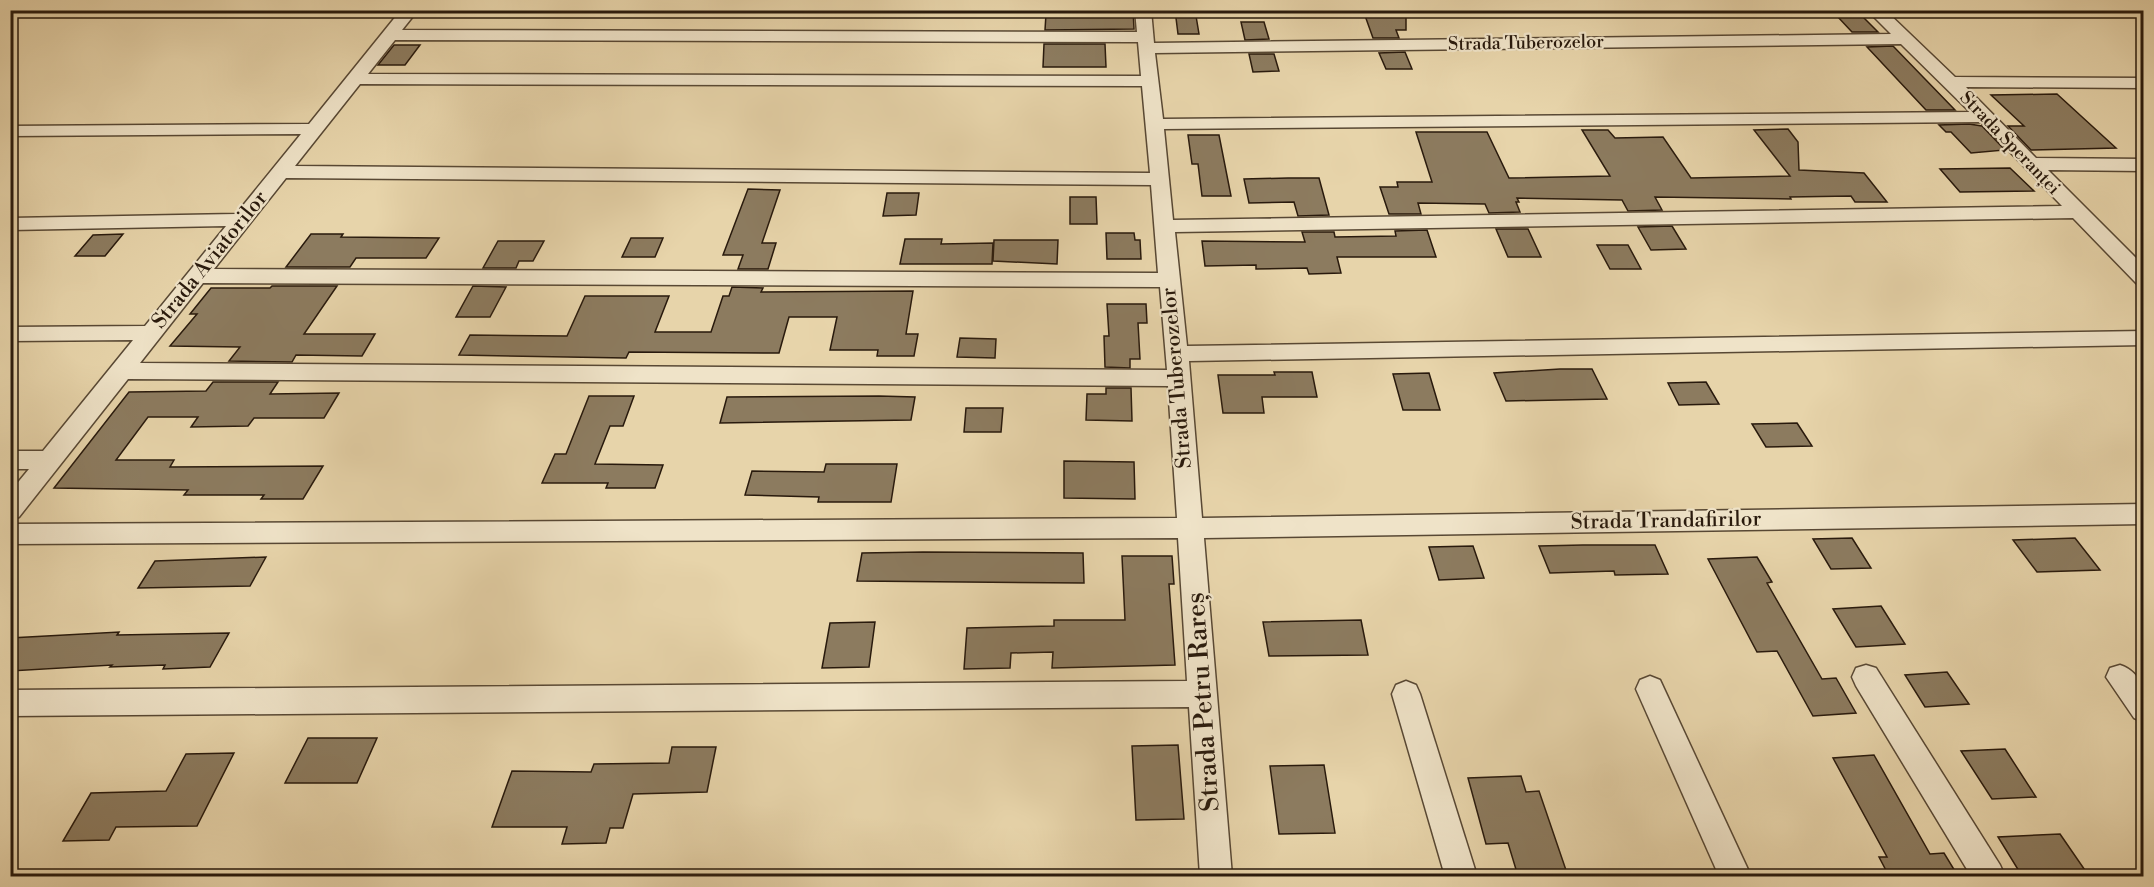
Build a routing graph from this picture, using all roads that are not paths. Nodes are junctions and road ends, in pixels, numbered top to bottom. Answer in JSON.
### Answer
{"nodes":[{"id":1,"x":410,"y":10,"type":"edge"},
{"id":2,"x":1143,"y":10,"type":"edge"},
{"id":3,"x":1875,"y":10,"type":"edge"},
{"id":4,"x":392,"y":34,"type":"junction"},
{"id":5,"x":1905,"y":39,"type":"junction"},
{"id":6,"x":1146,"y":43,"type":"junction"},
{"id":7,"x":356,"y":79,"type":"junction"},
{"id":8,"x":1150,"y":81,"type":"junction"},
{"id":9,"x":1951,"y":82,"type":"junction"},
{"id":10,"x":2144,"y":83,"type":"edge"},
{"id":11,"x":1984,"y":117,"type":"junction"},
{"id":12,"x":1154,"y":124,"type":"junction"},
{"id":13,"x":315,"y":129,"type":"junction"},
{"id":14,"x":10,"y":131,"type":"edge"},
{"id":15,"x":2030,"y":164,"type":"junction"},
{"id":16,"x":2144,"y":165,"type":"edge"},
{"id":17,"x":280,"y":172,"type":"junction"},
{"id":18,"x":1160,"y":180,"type":"junction"},
{"id":19,"x":2076,"y":212,"type":"junction"},
{"id":20,"x":241,"y":220,"type":"junction"},
{"id":21,"x":10,"y":224,"type":"edge"},
{"id":22,"x":1164,"y":226,"type":"junction"},
{"id":23,"x":2136,"y":263,"type":"edge"},
{"id":24,"x":197,"y":276,"type":"junction"},
{"id":25,"x":2144,"y":279,"type":"edge"},
{"id":26,"x":1167,"y":280,"type":"junction"},
{"id":27,"x":152,"y":333,"type":"junction"},
{"id":28,"x":10,"y":334,"type":"edge"},
{"id":29,"x":2144,"y":338,"type":"edge"},
{"id":30,"x":1177,"y":354,"type":"junction"},
{"id":31,"x":121,"y":371,"type":"junction"},
{"id":32,"x":1179,"y":378,"type":"junction"},
{"id":33,"x":50,"y":459,"type":"junction"},
{"id":34,"x":10,"y":460,"type":"edge"},
{"id":35,"x":10,"y":510,"type":"edge"},
{"id":36,"x":2144,"y":514,"type":"edge"},
{"id":37,"x":1189,"y":528,"type":"junction"},
{"id":38,"x":10,"y":534,"type":"edge"},
{"id":39,"x":1866,"y":677,"type":"dead end"},
{"id":40,"x":2120,"y":677,"type":"dead end"},
{"id":41,"x":1650,"y":689,"type":"dead end"},
{"id":42,"x":1203,"y":694,"type":"junction"},
{"id":43,"x":1406,"y":694,"type":"dead end"},
{"id":44,"x":10,"y":703,"type":"edge"},
{"id":45,"x":2144,"y":709,"type":"edge"},
{"id":46,"x":1216,"y":876,"type":"edge"},
{"id":47,"x":1461,"y":876,"type":"edge"},
{"id":48,"x":1735,"y":876,"type":"edge"},
{"id":49,"x":1989,"y":876,"type":"edge"}],
"edges":[{"from":1,"to":4,"type":"street","name":"Strada Aviatorilor"},
{"from":2,"to":6,"type":"street","name":"Strada Tuberozelor"},
{"from":3,"to":5,"type":"street","name":"Strada Speranței"},
{"from":4,"to":6,"type":"street"},
{"from":4,"to":7,"type":"street","name":"Strada Aviatorilor"},
{"from":5,"to":6,"type":"street","name":"Strada Tuberozelor"},
{"from":5,"to":9,"type":"street","name":"Strada Speranței"},
{"from":6,"to":8,"type":"street","name":"Strada Tuberozelor"},
{"from":7,"to":8,"type":"street"},
{"from":7,"to":13,"type":"street","name":"Strada Aviatorilor"},
{"from":8,"to":12,"type":"street","name":"Strada Tuberozelor"},
{"from":9,"to":10,"type":"street"},
{"from":9,"to":11,"type":"street","name":"Strada Speranței"},
{"from":11,"to":12,"type":"street"},
{"from":11,"to":15,"type":"street","name":"Strada Speranței"},
{"from":12,"to":18,"type":"street","name":"Strada Tuberozelor"},
{"from":13,"to":14,"type":"street"},
{"from":13,"to":17,"type":"street","name":"Strada Aviatorilor"},
{"from":15,"to":16,"type":"street"},
{"from":15,"to":19,"type":"street","name":"Strada Speranței"},
{"from":17,"to":18,"type":"street"},
{"from":17,"to":20,"type":"street","name":"Strada Aviatorilor"},
{"from":18,"to":22,"type":"street","name":"Strada Tuberozelor"},
{"from":19,"to":22,"type":"street"},
{"from":19,"to":23,"type":"street","name":"Strada Speranței"},
{"from":20,"to":21,"type":"street"},
{"from":20,"to":24,"type":"street","name":"Strada Aviatorilor"},
{"from":22,"to":26,"type":"street","name":"Strada Tuberozelor"},
{"from":23,"to":25,"type":"street","name":"Strada Speranței"},
{"from":24,"to":26,"type":"street"},
{"from":24,"to":27,"type":"street","name":"Strada Aviatorilor"},
{"from":26,"to":30,"type":"street","name":"Strada Tuberozelor"},
{"from":27,"to":28,"type":"street"},
{"from":27,"to":31,"type":"street","name":"Strada Aviatorilor"},
{"from":29,"to":30,"type":"street"},
{"from":30,"to":32,"type":"street","name":"Strada Tuberozelor"},
{"from":31,"to":32,"type":"street"},
{"from":31,"to":33,"type":"street","name":"Strada Aviatorilor"},
{"from":32,"to":37,"type":"street","name":"Strada Tuberozelor"},
{"from":33,"to":34,"type":"street"},
{"from":33,"to":35,"type":"street","name":"Strada Aviatorilor"},
{"from":36,"to":37,"type":"street","name":"Strada Trandafirilor"},
{"from":37,"to":38,"type":"street","name":"Strada Trandafirilor"},
{"from":37,"to":42,"type":"street","name":"Strada Petru Rareș"},
{"from":39,"to":49,"type":"street"},
{"from":40,"to":45,"type":"street"},
{"from":41,"to":48,"type":"street"},
{"from":42,"to":44,"type":"street"},
{"from":42,"to":46,"type":"street","name":"Strada Petru Rareș"},
{"from":43,"to":47,"type":"street"}]}
